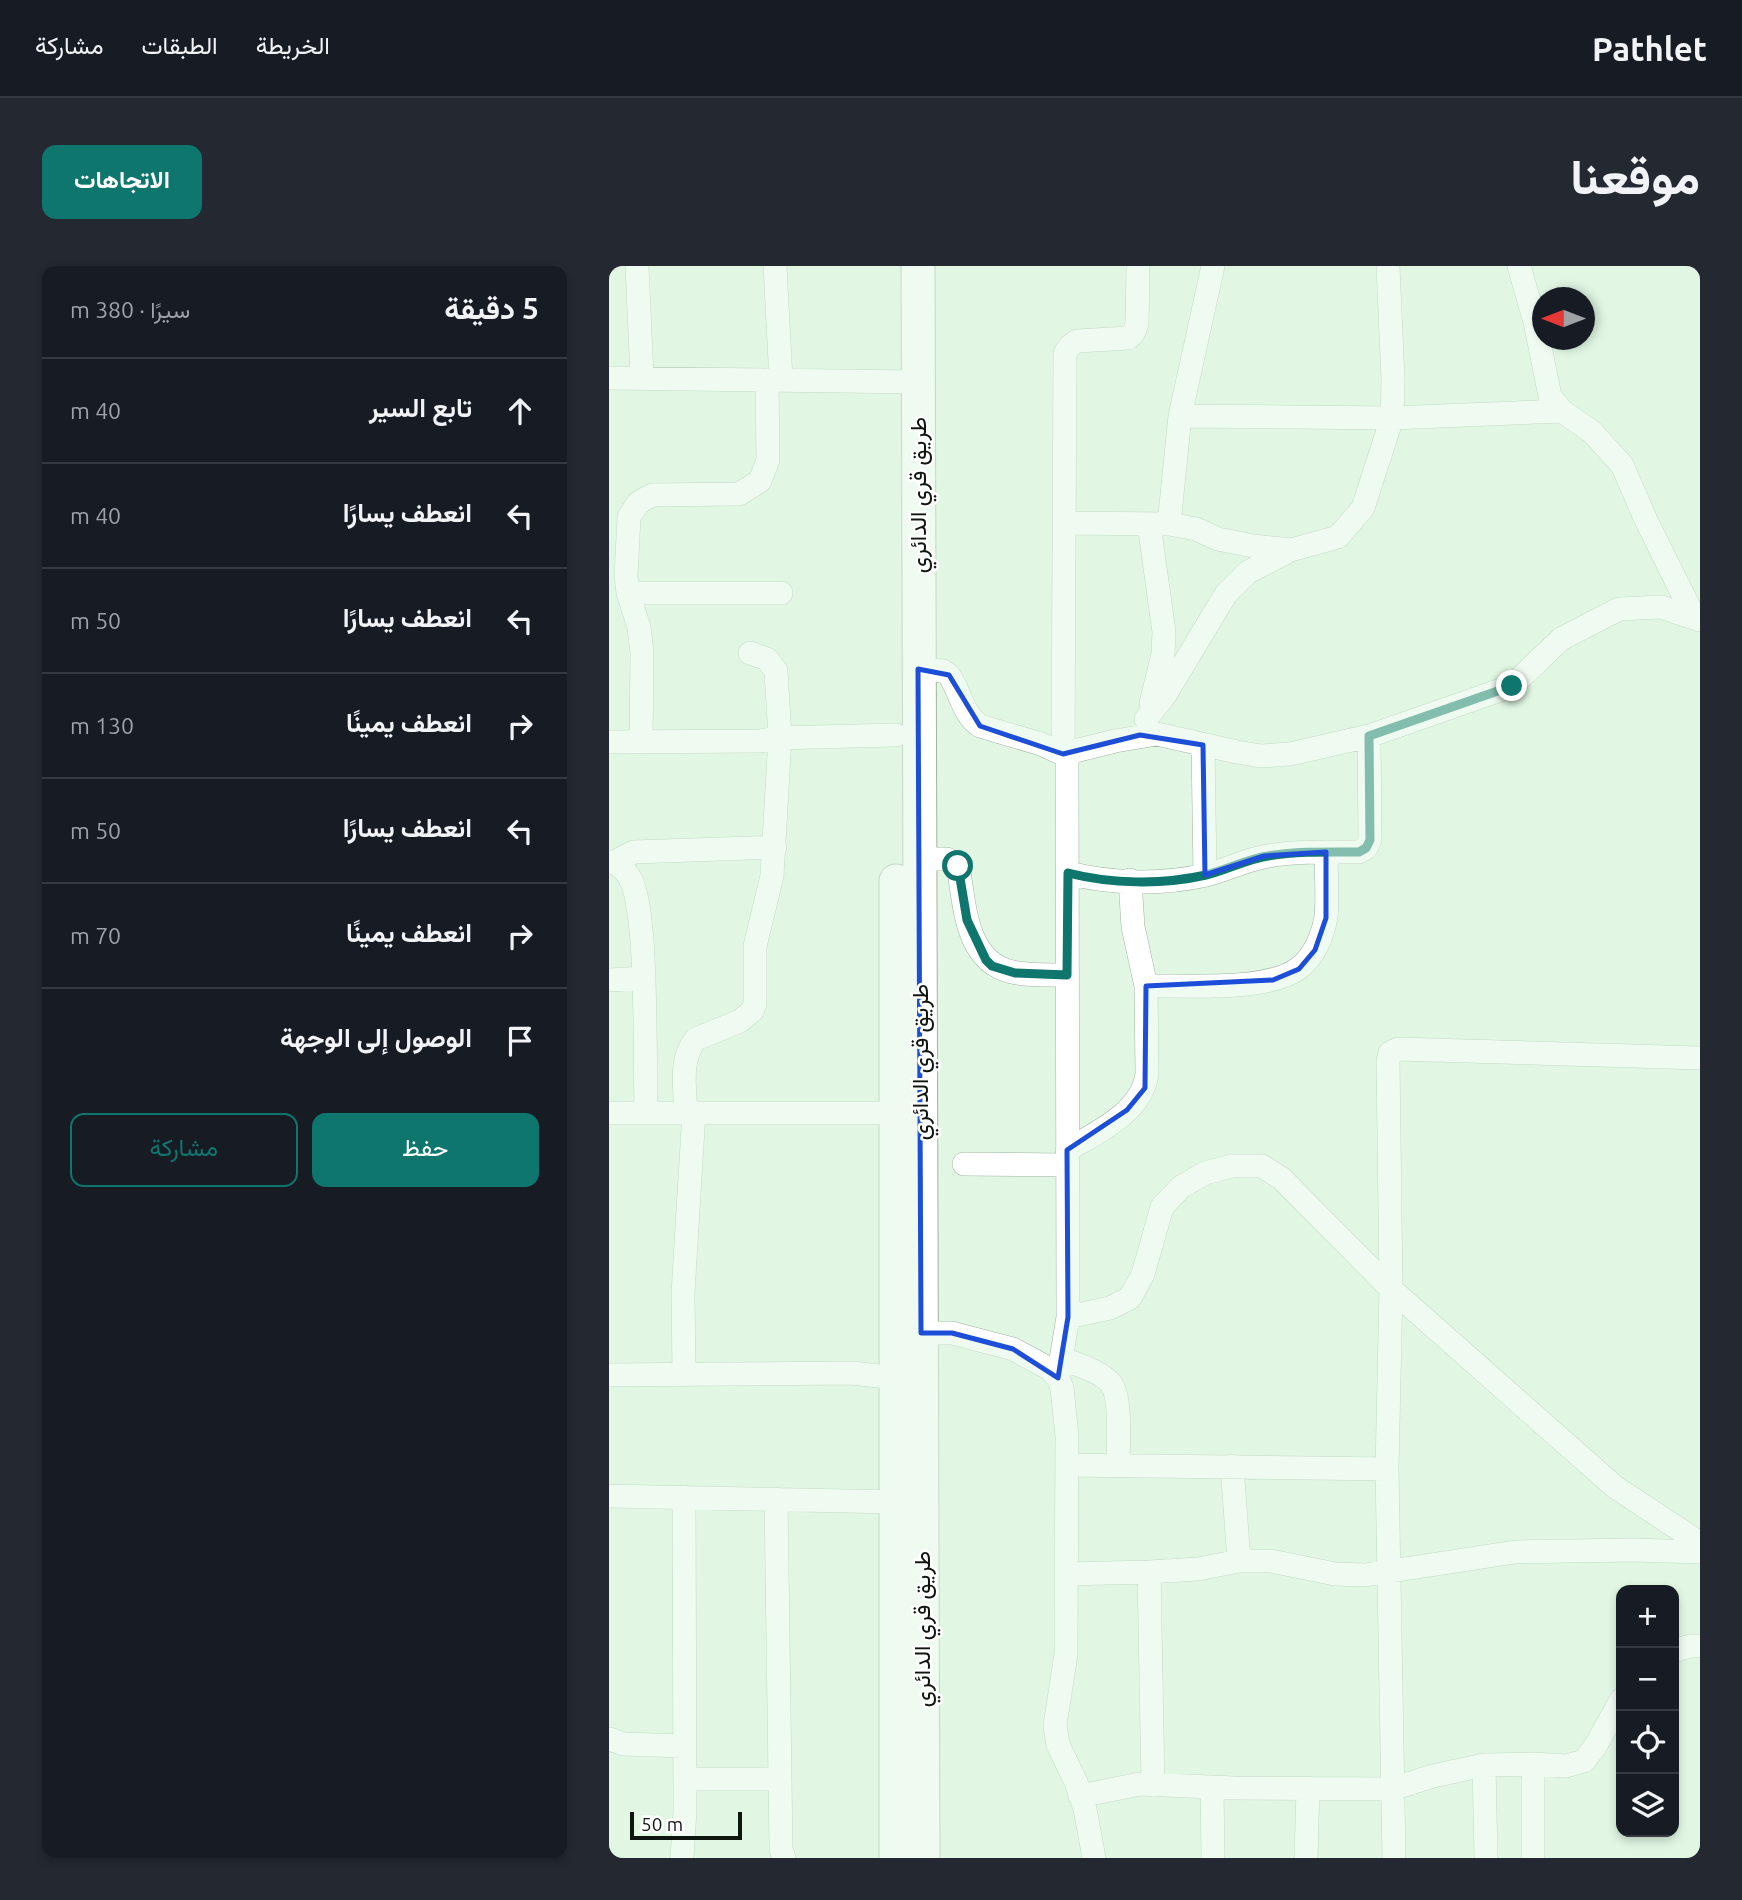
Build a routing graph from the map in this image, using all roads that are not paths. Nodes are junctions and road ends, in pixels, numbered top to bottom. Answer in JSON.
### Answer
{"nodes":[{"id":1,"x":637,"y":266,"type":"edge"},
{"id":2,"x":775,"y":266,"type":"edge"},
{"id":3,"x":894,"y":266,"type":"edge"},
{"id":4,"x":918,"y":266,"type":"edge"},
{"id":5,"x":1138,"y":266,"type":"edge"},
{"id":6,"x":1213,"y":266,"type":"edge"},
{"id":7,"x":1388,"y":266,"type":"edge"},
{"id":8,"x":1523,"y":268,"type":"edge"},
{"id":9,"x":609,"y":378,"type":"edge"},
{"id":10,"x":642,"y":379,"type":"junction"},
{"id":11,"x":774,"y":380,"type":"junction"},
{"id":12,"x":906,"y":382,"type":"junction"},
{"id":13,"x":1562,"y":411,"type":"junction"},
{"id":14,"x":1180,"y":416,"type":"junction"},
{"id":15,"x":1392,"y":418,"type":"junction"},
{"id":16,"x":1064,"y":523,"type":"junction"},
{"id":17,"x":1159,"y":524,"type":"junction"},
{"id":18,"x":1291,"y":550,"type":"junction"},
{"id":19,"x":628,"y":593,"type":"junction"},
{"id":20,"x":781,"y":593,"type":"dead end"},
{"id":21,"x":1697,"y":618,"type":"edge"},
{"id":22,"x":750,"y":653,"type":"dead end"},
{"id":23,"x":918,"y":669,"type":"junction"},
{"id":24,"x":1143,"y":727,"type":"junction"},
{"id":25,"x":895,"y":736,"type":"junction"},
{"id":26,"x":1369,"y":736,"type":"junction"},
{"id":27,"x":780,"y":737,"type":"junction"},
{"id":28,"x":641,"y":741,"type":"junction"},
{"id":29,"x":609,"y":742,"type":"edge"},
{"id":30,"x":1203,"y":745,"type":"junction"},
{"id":31,"x":1065,"y":754,"type":"junction"},
{"id":32,"x":775,"y":847,"type":"junction"},
{"id":33,"x":1326,"y":852,"type":"junction"},
{"id":34,"x":919,"y":859,"type":"junction"},
{"id":35,"x":611,"y":862,"type":"edge"},
{"id":36,"x":1068,"y":873,"type":"junction"},
{"id":37,"x":1205,"y":875,"type":"junction"},
{"id":38,"x":1130,"y":880,"type":"junction"},
{"id":39,"x":1067,"y":975,"type":"junction"},
{"id":40,"x":644,"y":978,"type":"junction"},
{"id":41,"x":609,"y":980,"type":"edge"},
{"id":42,"x":1146,"y":986,"type":"junction"},
{"id":43,"x":1700,"y":1058,"type":"edge"},
{"id":44,"x":690,"y":1112,"type":"junction"},
{"id":45,"x":609,"y":1113,"type":"edge"},
{"id":46,"x":646,"y":1113,"type":"junction"},
{"id":47,"x":896,"y":1113,"type":"junction"},
{"id":48,"x":1067,"y":1157,"type":"junction"},
{"id":49,"x":964,"y":1164,"type":"dead end"},
{"id":50,"x":1391,"y":1289,"type":"junction"},
{"id":51,"x":1068,"y":1317,"type":"junction"},
{"id":52,"x":921,"y":1333,"type":"junction"},
{"id":53,"x":1061,"y":1368,"type":"junction"},
{"id":54,"x":684,"y":1373,"type":"junction"},
{"id":55,"x":609,"y":1375,"type":"edge"},
{"id":56,"x":895,"y":1378,"type":"junction"},
{"id":57,"x":1067,"y":1465,"type":"junction"},
{"id":58,"x":1118,"y":1466,"type":"junction"},
{"id":59,"x":1233,"y":1466,"type":"junction"},
{"id":60,"x":1387,"y":1469,"type":"junction"},
{"id":61,"x":609,"y":1496,"type":"edge"},
{"id":62,"x":684,"y":1497,"type":"junction"},
{"id":63,"x":776,"y":1499,"type":"junction"},
{"id":64,"x":895,"y":1502,"type":"junction"},
{"id":65,"x":1700,"y":1543,"type":"edge"},
{"id":66,"x":1700,"y":1552,"type":"edge"},
{"id":67,"x":1239,"y":1561,"type":"junction"},
{"id":68,"x":1149,"y":1572,"type":"junction"},
{"id":69,"x":1389,"y":1573,"type":"junction"},
{"id":70,"x":1067,"y":1574,"type":"junction"},
{"id":71,"x":1700,"y":1646,"type":"edge"},
{"id":72,"x":1679,"y":1649,"type":"edge"},
{"id":73,"x":1616,"y":1709,"type":"edge"},
{"id":74,"x":609,"y":1739,"type":"edge"},
{"id":75,"x":685,"y":1746,"type":"junction"},
{"id":76,"x":1533,"y":1764,"type":"junction"},
{"id":77,"x":1484,"y":1765,"type":"junction"},
{"id":78,"x":910,"y":1778,"type":"junction"},
{"id":79,"x":685,"y":1779,"type":"junction"},
{"id":80,"x":780,"y":1779,"type":"junction"},
{"id":81,"x":1153,"y":1785,"type":"junction"},
{"id":82,"x":1212,"y":1788,"type":"junction"},
{"id":83,"x":1308,"y":1788,"type":"junction"},
{"id":84,"x":1392,"y":1789,"type":"junction"},
{"id":85,"x":1080,"y":1796,"type":"junction"},
{"id":86,"x":682,"y":1858,"type":"edge"},
{"id":87,"x":784,"y":1858,"type":"edge"},
{"id":88,"x":896,"y":1858,"type":"edge"},
{"id":89,"x":923,"y":1858,"type":"edge"},
{"id":90,"x":1094,"y":1858,"type":"edge"},
{"id":91,"x":1213,"y":1858,"type":"edge"},
{"id":92,"x":1307,"y":1858,"type":"edge"},
{"id":93,"x":1394,"y":1858,"type":"edge"},
{"id":94,"x":1486,"y":1858,"type":"edge"},
{"id":95,"x":1533,"y":1858,"type":"edge"}],
"edges":[{"from":1,"to":10,"type":"street"},
{"from":2,"to":11,"type":"street"},
{"from":3,"to":12,"type":"highway","name":"طريق قري الدائري"},
{"from":4,"to":12,"type":"highway","name":"طريق قري الدائري"},
{"from":5,"to":16,"type":"street"},
{"from":6,"to":14,"type":"street"},
{"from":7,"to":15,"type":"street"},
{"from":8,"to":13,"type":"street"},
{"from":9,"to":10,"type":"street"},
{"from":10,"to":11,"type":"street"},
{"from":11,"to":12,"type":"street"},
{"from":11,"to":19,"type":"street"},
{"from":12,"to":23,"type":"highway","name":"طريق قري الدائري"},
{"from":12,"to":25,"type":"highway","name":"طريق قري الدائري"},
{"from":13,"to":15,"type":"street"},
{"from":13,"to":21,"type":"street"},
{"from":14,"to":15,"type":"street"},
{"from":14,"to":17,"type":"street"},
{"from":15,"to":18,"type":"street"},
{"from":16,"to":17,"type":"street"},
{"from":16,"to":31,"type":"street"},
{"from":17,"to":18,"type":"street"},
{"from":17,"to":24,"type":"street"},
{"from":18,"to":24,"type":"street"},
{"from":19,"to":20,"type":"street"},
{"from":19,"to":28,"type":"street"},
{"from":21,"to":26,"type":"street"},
{"from":22,"to":27,"type":"street"},
{"from":23,"to":31,"type":"street"},
{"from":23,"to":34,"type":"highway","name":"طريق قري الدائري"},
{"from":24,"to":30,"type":"street"},
{"from":24,"to":31,"type":"street"},
{"from":25,"to":27,"type":"street"},
{"from":25,"to":47,"type":"highway","name":"طريق قري الدائري"},
{"from":26,"to":30,"type":"street"},
{"from":26,"to":33,"type":"street"},
{"from":27,"to":28,"type":"street"},
{"from":27,"to":32,"type":"street"},
{"from":28,"to":29,"type":"street"},
{"from":30,"to":37,"type":"street"},
{"from":31,"to":36,"type":"street"},
{"from":32,"to":35,"type":"street"},
{"from":32,"to":44,"type":"street"},
{"from":33,"to":37,"type":"street"},
{"from":33,"to":42,"type":"street"},
{"from":34,"to":39,"type":"street"},
{"from":34,"to":52,"type":"highway","name":"طريق قري الدائري"},
{"from":35,"to":40,"type":"street"},
{"from":36,"to":38,"type":"street"},
{"from":36,"to":39,"type":"street"},
{"from":37,"to":38,"type":"street"},
{"from":38,"to":42,"type":"street"},
{"from":39,"to":48,"type":"street"},
{"from":40,"to":41,"type":"street"},
{"from":40,"to":46,"type":"street"},
{"from":42,"to":48,"type":"street"},
{"from":43,"to":50,"type":"street"},
{"from":44,"to":46,"type":"street"},
{"from":44,"to":47,"type":"street"},
{"from":44,"to":54,"type":"street"},
{"from":45,"to":46,"type":"street"},
{"from":47,"to":56,"type":"highway","name":"طريق قري الدائري"},
{"from":48,"to":49,"type":"street"},
{"from":48,"to":51,"type":"street"},
{"from":50,"to":51,"type":"street"},
{"from":50,"to":60,"type":"street"},
{"from":50,"to":65,"type":"street"},
{"from":51,"to":53,"type":"street"},
{"from":52,"to":53,"type":"street"},
{"from":52,"to":78,"type":"highway","name":"طريق قري الدائري"},
{"from":53,"to":57,"type":"street"},
{"from":53,"to":58,"type":"street"},
{"from":54,"to":55,"type":"street"},
{"from":54,"to":56,"type":"street"},
{"from":56,"to":64,"type":"highway","name":"طريق قري الدائري"},
{"from":57,"to":58,"type":"street"},
{"from":57,"to":70,"type":"street"},
{"from":58,"to":59,"type":"street"},
{"from":59,"to":60,"type":"street"},
{"from":59,"to":67,"type":"street"},
{"from":60,"to":69,"type":"street"},
{"from":61,"to":62,"type":"street"},
{"from":62,"to":63,"type":"street"},
{"from":62,"to":75,"type":"street"},
{"from":63,"to":64,"type":"street"},
{"from":63,"to":80,"type":"street"},
{"from":64,"to":78,"type":"highway","name":"طريق قري الدائري"},
{"from":66,"to":69,"type":"street"},
{"from":67,"to":68,"type":"street"},
{"from":67,"to":69,"type":"street"},
{"from":68,"to":70,"type":"street"},
{"from":68,"to":81,"type":"street"},
{"from":69,"to":84,"type":"street"},
{"from":70,"to":85,"type":"street"},
{"from":71,"to":72,"type":"street"},
{"from":73,"to":76,"type":"street"},
{"from":74,"to":75,"type":"street"},
{"from":75,"to":79,"type":"street"},
{"from":76,"to":77,"type":"street"},
{"from":76,"to":95,"type":"street"},
{"from":77,"to":84,"type":"street"},
{"from":77,"to":94,"type":"street"},
{"from":78,"to":88,"type":"highway","name":"طريق قري الدائري"},
{"from":78,"to":89,"type":"highway","name":"طريق قري الدائري"},
{"from":79,"to":80,"type":"street"},
{"from":79,"to":86,"type":"street"},
{"from":80,"to":87,"type":"street"},
{"from":81,"to":82,"type":"street"},
{"from":81,"to":85,"type":"street"},
{"from":82,"to":83,"type":"street"},
{"from":82,"to":91,"type":"street"},
{"from":83,"to":84,"type":"street"},
{"from":83,"to":92,"type":"street"},
{"from":84,"to":93,"type":"street"},
{"from":85,"to":90,"type":"street"}]}
